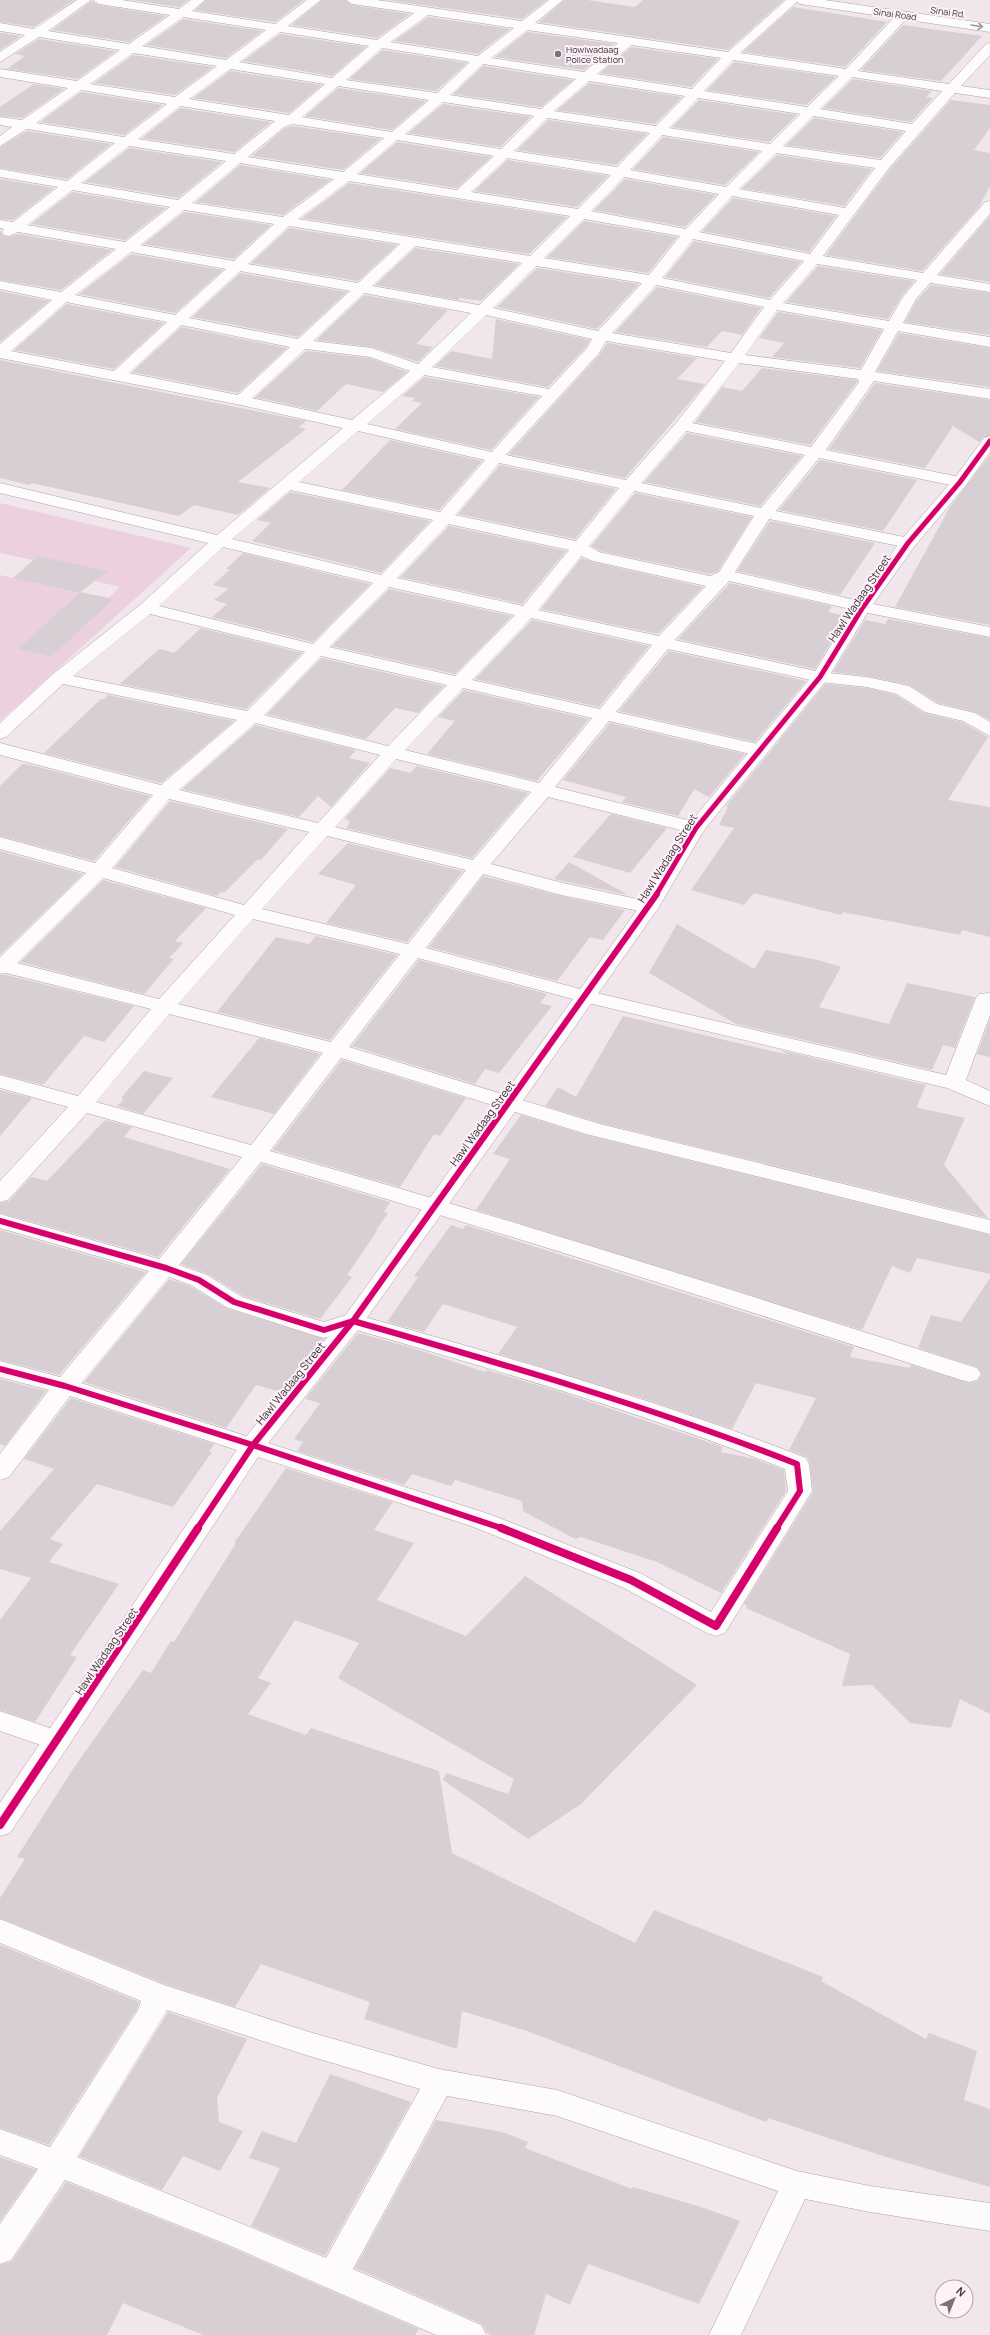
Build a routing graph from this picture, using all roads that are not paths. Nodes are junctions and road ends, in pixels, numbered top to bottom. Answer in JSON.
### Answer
{"nodes":[{"id":1,"x":85,"y":0,"type":"edge"},
{"id":2,"x":99,"y":0,"type":"edge"},
{"id":3,"x":199,"y":0,"type":"edge"},
{"id":4,"x":315,"y":0,"type":"edge"},
{"id":5,"x":352,"y":0,"type":"edge"},
{"id":6,"x":557,"y":0,"type":"edge"},
{"id":7,"x":793,"y":0,"type":"edge"},
{"id":8,"x":800,"y":0,"type":"edge"},
{"id":9,"x":858,"y":0,"type":"edge"},
{"id":10,"x":904,"y":7,"type":"edge"},
{"id":11,"x":424,"y":11,"type":"junction"},
{"id":12,"x":180,"y":14,"type":"junction"},
{"id":13,"x":990,"y":18,"type":"edge"},
{"id":14,"x":524,"y":25,"type":"junction"},
{"id":15,"x":0,"y":27,"type":"edge"},
{"id":16,"x":990,"y":28,"type":"edge"},
{"id":17,"x":276,"y":29,"type":"junction"},
{"id":18,"x":37,"y":33,"type":"junction"},
{"id":19,"x":628,"y":41,"type":"junction"},
{"id":20,"x":378,"y":45,"type":"junction"},
{"id":21,"x":990,"y":46,"type":"edge"},
{"id":22,"x":133,"y":48,"type":"junction"},
{"id":23,"x":730,"y":56,"type":"junction"},
{"id":24,"x":0,"y":58,"type":"edge"},
{"id":25,"x":479,"y":61,"type":"junction"},
{"id":26,"x":230,"y":64,"type":"junction"},
{"id":27,"x":0,"y":73,"type":"edge"},
{"id":28,"x":848,"y":74,"type":"junction"},
{"id":29,"x":586,"y":77,"type":"junction"},
{"id":30,"x":336,"y":82,"type":"junction"},
{"id":31,"x":79,"y":87,"type":"junction"},
{"id":32,"x":952,"y":89,"type":"junction"},
{"id":33,"x":695,"y":93,"type":"junction"},
{"id":34,"x":990,"y":94,"type":"edge"},
{"id":35,"x":441,"y":97,"type":"junction"},
{"id":36,"x":177,"y":102,"type":"junction"},
{"id":37,"x":544,"y":113,"type":"junction"},
{"id":38,"x":810,"y":113,"type":"junction"},
{"id":39,"x":292,"y":119,"type":"junction"},
{"id":40,"x":0,"y":121,"type":"edge"},
{"id":41,"x":24,"y":125,"type":"junction"},
{"id":42,"x":915,"y":128,"type":"junction"},
{"id":43,"x":657,"y":131,"type":"junction"},
{"id":44,"x":395,"y":136,"type":"junction"},
{"id":45,"x":0,"y":142,"type":"edge"},
{"id":46,"x":125,"y":142,"type":"junction"},
{"id":47,"x":771,"y":147,"type":"junction"},
{"id":48,"x":504,"y":154,"type":"junction"},
{"id":49,"x":238,"y":159,"type":"junction"},
{"id":50,"x":884,"y":166,"type":"junction"},
{"id":51,"x":620,"y":172,"type":"junction"},
{"id":52,"x":0,"y":174,"type":"edge"},
{"id":53,"x":348,"y":175,"type":"junction"},
{"id":54,"x":69,"y":186,"type":"junction"},
{"id":55,"x":729,"y":191,"type":"junction"},
{"id":56,"x":462,"y":193,"type":"junction"},
{"id":57,"x":990,"y":205,"type":"edge"},
{"id":58,"x":181,"y":206,"type":"junction"},
{"id":59,"x":850,"y":213,"type":"junction"},
{"id":60,"x":581,"y":214,"type":"junction"},
{"id":61,"x":285,"y":222,"type":"junction"},
{"id":62,"x":0,"y":224,"type":"edge"},
{"id":63,"x":16,"y":227,"type":"junction"},
{"id":64,"x":948,"y":228,"type":"dead end"},
{"id":65,"x":970,"y":230,"type":"junction"},
{"id":66,"x":689,"y":234,"type":"junction"},
{"id":67,"x":0,"y":239,"type":"edge"},
{"id":68,"x":411,"y":242,"type":"junction"},
{"id":69,"x":129,"y":247,"type":"junction"},
{"id":70,"x":814,"y":259,"type":"junction"},
{"id":71,"x":531,"y":260,"type":"junction"},
{"id":72,"x":238,"y":266,"type":"junction"},
{"id":73,"x":928,"y":277,"type":"junction"},
{"id":74,"x":653,"y":280,"type":"junction"},
{"id":75,"x":0,"y":285,"type":"edge"},
{"id":76,"x":360,"y":288,"type":"junction"},
{"id":77,"x":990,"y":288,"type":"edge"},
{"id":78,"x":64,"y":297,"type":"junction"},
{"id":79,"x":773,"y":305,"type":"junction"},
{"id":80,"x":482,"y":310,"type":"junction"},
{"id":81,"x":179,"y":320,"type":"junction"},
{"id":82,"x":896,"y":325,"type":"junction"},
{"id":83,"x":601,"y":336,"type":"junction"},
{"id":84,"x":990,"y":342,"type":"edge"},
{"id":85,"x":300,"y":344,"type":"junction"},
{"id":86,"x":0,"y":353,"type":"edge"},
{"id":87,"x":735,"y":358,"type":"junction"},
{"id":88,"x":421,"y":370,"type":"junction"},
{"id":89,"x":117,"y":376,"type":"junction"},
{"id":90,"x":865,"y":376,"type":"junction"},
{"id":91,"x":554,"y":394,"type":"junction"},
{"id":92,"x":990,"y":394,"type":"edge"},
{"id":93,"x":241,"y":400,"type":"junction"},
{"id":94,"x":353,"y":426,"type":"junction"},
{"id":95,"x":682,"y":426,"type":"junction"},
{"id":96,"x":990,"y":441,"type":"edge"},
{"id":97,"x":816,"y":452,"type":"junction"},
{"id":98,"x":497,"y":458,"type":"junction"},
{"id":99,"x":960,"y":482,"type":"junction"},
{"id":100,"x":288,"y":484,"type":"junction"},
{"id":101,"x":630,"y":485,"type":"junction"},
{"id":102,"x":0,"y":488,"type":"edge"},
{"id":103,"x":764,"y":514,"type":"junction"},
{"id":104,"x":445,"y":517,"type":"junction"},
{"id":105,"x":219,"y":542,"type":"junction"},
{"id":106,"x":908,"y":543,"type":"junction"},
{"id":107,"x":580,"y":547,"type":"junction"},
{"id":108,"x":725,"y":575,"type":"junction"},
{"id":109,"x":385,"y":581,"type":"junction"},
{"id":110,"x":863,"y":607,"type":"junction"},
{"id":111,"x":148,"y":608,"type":"junction"},
{"id":112,"x":527,"y":612,"type":"junction"},
{"id":113,"x":990,"y":632,"type":"edge"},
{"id":114,"x":663,"y":643,"type":"junction"},
{"id":115,"x":317,"y":650,"type":"junction"},
{"id":116,"x":820,"y":677,"type":"junction"},
{"id":117,"x":59,"y":678,"type":"junction"},
{"id":118,"x":459,"y":682,"type":"junction"},
{"id":119,"x":604,"y":714,"type":"junction"},
{"id":120,"x":251,"y":717,"type":"junction"},
{"id":121,"x":990,"y":730,"type":"edge"},
{"id":122,"x":0,"y":733,"type":"edge"},
{"id":123,"x":0,"y":749,"type":"edge"},
{"id":124,"x":758,"y":750,"type":"junction"},
{"id":125,"x":392,"y":752,"type":"junction"},
{"id":126,"x":544,"y":789,"type":"junction"},
{"id":127,"x":165,"y":792,"type":"junction"},
{"id":128,"x":696,"y":828,"type":"junction"},
{"id":129,"x":322,"y":830,"type":"junction"},
{"id":130,"x":0,"y":843,"type":"edge"},
{"id":131,"x":478,"y":867,"type":"junction"},
{"id":132,"x":98,"y":871,"type":"junction"},
{"id":133,"x":649,"y":907,"type":"junction"},
{"id":134,"x":247,"y":912,"type":"junction"},
{"id":135,"x":414,"y":951,"type":"junction"},
{"id":136,"x":1,"y":966,"type":"edge"},
{"id":137,"x":584,"y":996,"type":"junction"},
{"id":138,"x":986,"y":998,"type":"dead end"},
{"id":139,"x":165,"y":1005,"type":"junction"},
{"id":140,"x":337,"y":1050,"type":"junction"},
{"id":141,"x":0,"y":1081,"type":"edge"},
{"id":142,"x":954,"y":1084,"type":"junction"},
{"id":143,"x":990,"y":1099,"type":"edge"},
{"id":144,"x":83,"y":1104,"type":"junction"},
{"id":145,"x":509,"y":1104,"type":"junction"},
{"id":146,"x":256,"y":1152,"type":"junction"},
{"id":147,"x":0,"y":1195,"type":"edge"},
{"id":148,"x":435,"y":1205,"type":"junction"},
{"id":149,"x":0,"y":1221,"type":"edge"},
{"id":150,"x":990,"y":1227,"type":"edge"},
{"id":151,"x":166,"y":1268,"type":"junction"},
{"id":152,"x":353,"y":1322,"type":"junction"},
{"id":153,"x":0,"y":1368,"type":"edge"},
{"id":154,"x":968,"y":1374,"type":"dead end"},
{"id":155,"x":64,"y":1386,"type":"junction"},
{"id":156,"x":253,"y":1445,"type":"junction"},
{"id":157,"x":0,"y":1471,"type":"edge"},
{"id":158,"x":0,"y":1721,"type":"edge"},
{"id":159,"x":58,"y":1741,"type":"junction"},
{"id":160,"x":0,"y":1825,"type":"edge"},
{"id":161,"x":0,"y":1931,"type":"edge"},
{"id":162,"x":157,"y":1995,"type":"junction"},
{"id":163,"x":439,"y":2082,"type":"junction"},
{"id":164,"x":0,"y":2142,"type":"edge"},
{"id":165,"x":57,"y":2163,"type":"junction"},
{"id":166,"x":797,"y":2184,"type":"junction"},
{"id":167,"x":990,"y":2217,"type":"edge"},
{"id":168,"x":0,"y":2250,"type":"edge"},
{"id":169,"x":333,"y":2276,"type":"junction"},
{"id":170,"x":470,"y":2335,"type":"edge"},
{"id":171,"x":725,"y":2335,"type":"edge"}],
"edges":[{"from":1,"to":18,"type":"street"},
{"from":2,"to":12,"type":"street"},
{"from":3,"to":12,"type":"street"},
{"from":4,"to":17,"type":"street"},
{"from":5,"to":11,"type":"street"},
{"from":6,"to":14,"type":"street"},
{"from":7,"to":23,"type":"street"},
{"from":8,"to":10,"type":"street","name":"Sinai Road"},
{"from":9,"to":10,"type":"street","name":"Sinai Rd."},
{"from":10,"to":13,"type":"street","name":"Sinai Rd."},
{"from":10,"to":16,"type":"street","name":"Sinai Road","one_way":true},
{"from":10,"to":28,"type":"street"},
{"from":11,"to":14,"type":"street"},
{"from":11,"to":20,"type":"street"},
{"from":12,"to":17,"type":"street"},
{"from":12,"to":22,"type":"street"},
{"from":14,"to":19,"type":"street"},
{"from":14,"to":25,"type":"street"},
{"from":15,"to":18,"type":"street"},
{"from":17,"to":20,"type":"street"},
{"from":17,"to":26,"type":"street"},
{"from":18,"to":22,"type":"street"},
{"from":18,"to":24,"type":"street"},
{"from":19,"to":23,"type":"street"},
{"from":19,"to":29,"type":"street"},
{"from":20,"to":25,"type":"street"},
{"from":20,"to":30,"type":"street"},
{"from":21,"to":32,"type":"street"},
{"from":22,"to":26,"type":"street"},
{"from":22,"to":31,"type":"street"},
{"from":23,"to":28,"type":"street"},
{"from":23,"to":33,"type":"street"},
{"from":25,"to":29,"type":"street"},
{"from":25,"to":35,"type":"street"},
{"from":26,"to":30,"type":"street"},
{"from":26,"to":36,"type":"street"},
{"from":27,"to":31,"type":"street"},
{"from":28,"to":32,"type":"street"},
{"from":28,"to":38,"type":"street"},
{"from":29,"to":33,"type":"street"},
{"from":29,"to":37,"type":"street"},
{"from":30,"to":35,"type":"street"},
{"from":30,"to":39,"type":"street"},
{"from":31,"to":36,"type":"street"},
{"from":31,"to":41,"type":"street"},
{"from":32,"to":34,"type":"street"},
{"from":32,"to":42,"type":"street"},
{"from":33,"to":38,"type":"street"},
{"from":33,"to":43,"type":"street"},
{"from":35,"to":37,"type":"street"},
{"from":35,"to":44,"type":"street"},
{"from":36,"to":39,"type":"street"},
{"from":36,"to":46,"type":"street"},
{"from":37,"to":43,"type":"street"},
{"from":37,"to":48,"type":"street"},
{"from":38,"to":42,"type":"street"},
{"from":38,"to":47,"type":"street"},
{"from":39,"to":44,"type":"street"},
{"from":39,"to":49,"type":"street"},
{"from":40,"to":41,"type":"street"},
{"from":41,"to":45,"type":"street"},
{"from":41,"to":46,"type":"street"},
{"from":42,"to":50,"type":"street"},
{"from":43,"to":47,"type":"street"},
{"from":43,"to":51,"type":"street"},
{"from":44,"to":48,"type":"street"},
{"from":44,"to":53,"type":"street"},
{"from":46,"to":49,"type":"street"},
{"from":46,"to":54,"type":"street"},
{"from":47,"to":50,"type":"street"},
{"from":47,"to":55,"type":"street"},
{"from":48,"to":51,"type":"street"},
{"from":48,"to":56,"type":"street"},
{"from":49,"to":53,"type":"street"},
{"from":49,"to":58,"type":"street"},
{"from":50,"to":59,"type":"street"},
{"from":51,"to":55,"type":"street"},
{"from":51,"to":60,"type":"street"},
{"from":52,"to":54,"type":"street"},
{"from":53,"to":56,"type":"street"},
{"from":53,"to":61,"type":"street"},
{"from":54,"to":58,"type":"street"},
{"from":54,"to":63,"type":"street"},
{"from":55,"to":59,"type":"street"},
{"from":55,"to":66,"type":"street"},
{"from":56,"to":60,"type":"street"},
{"from":57,"to":65,"type":"street"},
{"from":58,"to":61,"type":"street"},
{"from":58,"to":69,"type":"street"},
{"from":59,"to":70,"type":"street"},
{"from":60,"to":66,"type":"street"},
{"from":60,"to":71,"type":"street"},
{"from":61,"to":68,"type":"street"},
{"from":61,"to":72,"type":"street"},
{"from":62,"to":63,"type":"street"},
{"from":63,"to":67,"type":"street"},
{"from":63,"to":69,"type":"street"},
{"from":64,"to":65,"type":"street"},
{"from":65,"to":73,"type":"street"},
{"from":66,"to":70,"type":"street"},
{"from":66,"to":74,"type":"street"},
{"from":68,"to":71,"type":"street"},
{"from":68,"to":76,"type":"street"},
{"from":69,"to":72,"type":"street"},
{"from":69,"to":78,"type":"street"},
{"from":70,"to":73,"type":"street"},
{"from":70,"to":79,"type":"street"},
{"from":71,"to":74,"type":"street"},
{"from":71,"to":80,"type":"street"},
{"from":72,"to":76,"type":"street"},
{"from":72,"to":81,"type":"street"},
{"from":73,"to":77,"type":"street"},
{"from":73,"to":82,"type":"street"},
{"from":74,"to":79,"type":"street"},
{"from":74,"to":83,"type":"street"},
{"from":75,"to":78,"type":"street"},
{"from":76,"to":80,"type":"street"},
{"from":76,"to":85,"type":"street"},
{"from":78,"to":81,"type":"street"},
{"from":78,"to":86,"type":"street"},
{"from":79,"to":82,"type":"street"},
{"from":79,"to":87,"type":"street"},
{"from":80,"to":83,"type":"street"},
{"from":80,"to":88,"type":"street"},
{"from":81,"to":85,"type":"street"},
{"from":81,"to":89,"type":"street"},
{"from":82,"to":84,"type":"street"},
{"from":82,"to":90,"type":"street"},
{"from":83,"to":87,"type":"street"},
{"from":83,"to":91,"type":"street"},
{"from":85,"to":88,"type":"street"},
{"from":85,"to":93,"type":"street"},
{"from":86,"to":89,"type":"street"},
{"from":87,"to":90,"type":"street"},
{"from":87,"to":95,"type":"street"},
{"from":88,"to":91,"type":"street"},
{"from":88,"to":94,"type":"street"},
{"from":89,"to":93,"type":"street"},
{"from":90,"to":92,"type":"street"},
{"from":90,"to":97,"type":"street"},
{"from":91,"to":98,"type":"street"},
{"from":93,"to":94,"type":"street"},
{"from":94,"to":98,"type":"street"},
{"from":94,"to":100,"type":"street"},
{"from":95,"to":97,"type":"street"},
{"from":95,"to":101,"type":"street"},
{"from":96,"to":99,"type":"street","name":"Hawl Wadaag Street"},
{"from":97,"to":99,"type":"street"},
{"from":97,"to":103,"type":"street"},
{"from":98,"to":101,"type":"street"},
{"from":98,"to":104,"type":"street"},
{"from":99,"to":106,"type":"street","name":"Hawl Wadaag Street"},
{"from":100,"to":104,"type":"street"},
{"from":100,"to":105,"type":"street"},
{"from":101,"to":103,"type":"street"},
{"from":101,"to":107,"type":"street"},
{"from":102,"to":105,"type":"street"},
{"from":103,"to":106,"type":"street"},
{"from":103,"to":108,"type":"street"},
{"from":104,"to":107,"type":"street"},
{"from":104,"to":109,"type":"street"},
{"from":105,"to":109,"type":"street"},
{"from":105,"to":111,"type":"street"},
{"from":106,"to":110,"type":"street","name":"Hawl Wadaag Street"},
{"from":107,"to":108,"type":"street"},
{"from":107,"to":112,"type":"street"},
{"from":108,"to":110,"type":"street"},
{"from":108,"to":114,"type":"street"},
{"from":109,"to":112,"type":"street"},
{"from":109,"to":115,"type":"street"},
{"from":110,"to":113,"type":"street"},
{"from":110,"to":116,"type":"street","name":"Hawl Wadaag Street"},
{"from":111,"to":115,"type":"street"},
{"from":111,"to":117,"type":"street"},
{"from":112,"to":114,"type":"street"},
{"from":112,"to":118,"type":"street"},
{"from":114,"to":116,"type":"street"},
{"from":114,"to":119,"type":"street"},
{"from":115,"to":118,"type":"street"},
{"from":115,"to":120,"type":"street"},
{"from":116,"to":121,"type":"street"},
{"from":116,"to":124,"type":"street","name":"Hawl Wadaag Street"},
{"from":117,"to":120,"type":"street"},
{"from":117,"to":122,"type":"street"},
{"from":118,"to":119,"type":"street"},
{"from":118,"to":125,"type":"street"},
{"from":119,"to":124,"type":"street"},
{"from":119,"to":126,"type":"street"},
{"from":120,"to":125,"type":"street"},
{"from":120,"to":127,"type":"street"},
{"from":123,"to":127,"type":"street"},
{"from":124,"to":128,"type":"street","name":"Hawl Wadaag Street"},
{"from":125,"to":126,"type":"street"},
{"from":125,"to":129,"type":"street"},
{"from":126,"to":128,"type":"street"},
{"from":126,"to":131,"type":"street"},
{"from":127,"to":129,"type":"street"},
{"from":127,"to":132,"type":"street"},
{"from":128,"to":133,"type":"street","name":"Hawl Wadaag Street"},
{"from":129,"to":131,"type":"street"},
{"from":129,"to":134,"type":"street"},
{"from":130,"to":132,"type":"street"},
{"from":131,"to":133,"type":"street"},
{"from":131,"to":135,"type":"street"},
{"from":132,"to":134,"type":"street"},
{"from":132,"to":136,"type":"street"},
{"from":133,"to":137,"type":"street","name":"Hawl Wadaag Street"},
{"from":134,"to":135,"type":"street"},
{"from":134,"to":139,"type":"street"},
{"from":135,"to":137,"type":"street"},
{"from":135,"to":140,"type":"street"},
{"from":136,"to":139,"type":"street"},
{"from":137,"to":142,"type":"street"},
{"from":137,"to":145,"type":"street","name":"Hawl Wadaag Street"},
{"from":138,"to":142,"type":"street"},
{"from":139,"to":140,"type":"street"},
{"from":139,"to":144,"type":"street"},
{"from":140,"to":145,"type":"street"},
{"from":140,"to":146,"type":"street"},
{"from":141,"to":144,"type":"street"},
{"from":142,"to":143,"type":"street"},
{"from":144,"to":146,"type":"street"},
{"from":144,"to":147,"type":"street"},
{"from":145,"to":148,"type":"street","name":"Hawl Wadaag Street"},
{"from":145,"to":150,"type":"street"},
{"from":146,"to":148,"type":"street"},
{"from":146,"to":151,"type":"street"},
{"from":148,"to":152,"type":"street","name":"Hawl Wadaag Street"},
{"from":148,"to":154,"type":"street"},
{"from":149,"to":151,"type":"street"},
{"from":151,"to":152,"type":"street"},
{"from":151,"to":155,"type":"street"},
{"from":152,"to":156,"type":"street","name":"Hawl Wadaag Street"},
{"from":152,"to":156,"type":"street"},
{"from":153,"to":155,"type":"street"},
{"from":155,"to":156,"type":"street"},
{"from":155,"to":157,"type":"street"},
{"from":156,"to":159,"type":"street","name":"Hawl Wadaag Street"},
{"from":158,"to":159,"type":"street"},
{"from":159,"to":160,"type":"street","name":"Hawl Wadaag Street"},
{"from":161,"to":162,"type":"street"},
{"from":162,"to":163,"type":"street"},
{"from":162,"to":165,"type":"street"},
{"from":163,"to":166,"type":"street"},
{"from":163,"to":169,"type":"street"},
{"from":164,"to":165,"type":"street"},
{"from":165,"to":168,"type":"street"},
{"from":165,"to":169,"type":"street"},
{"from":166,"to":167,"type":"street"},
{"from":166,"to":171,"type":"street"},
{"from":169,"to":170,"type":"street"}]}
